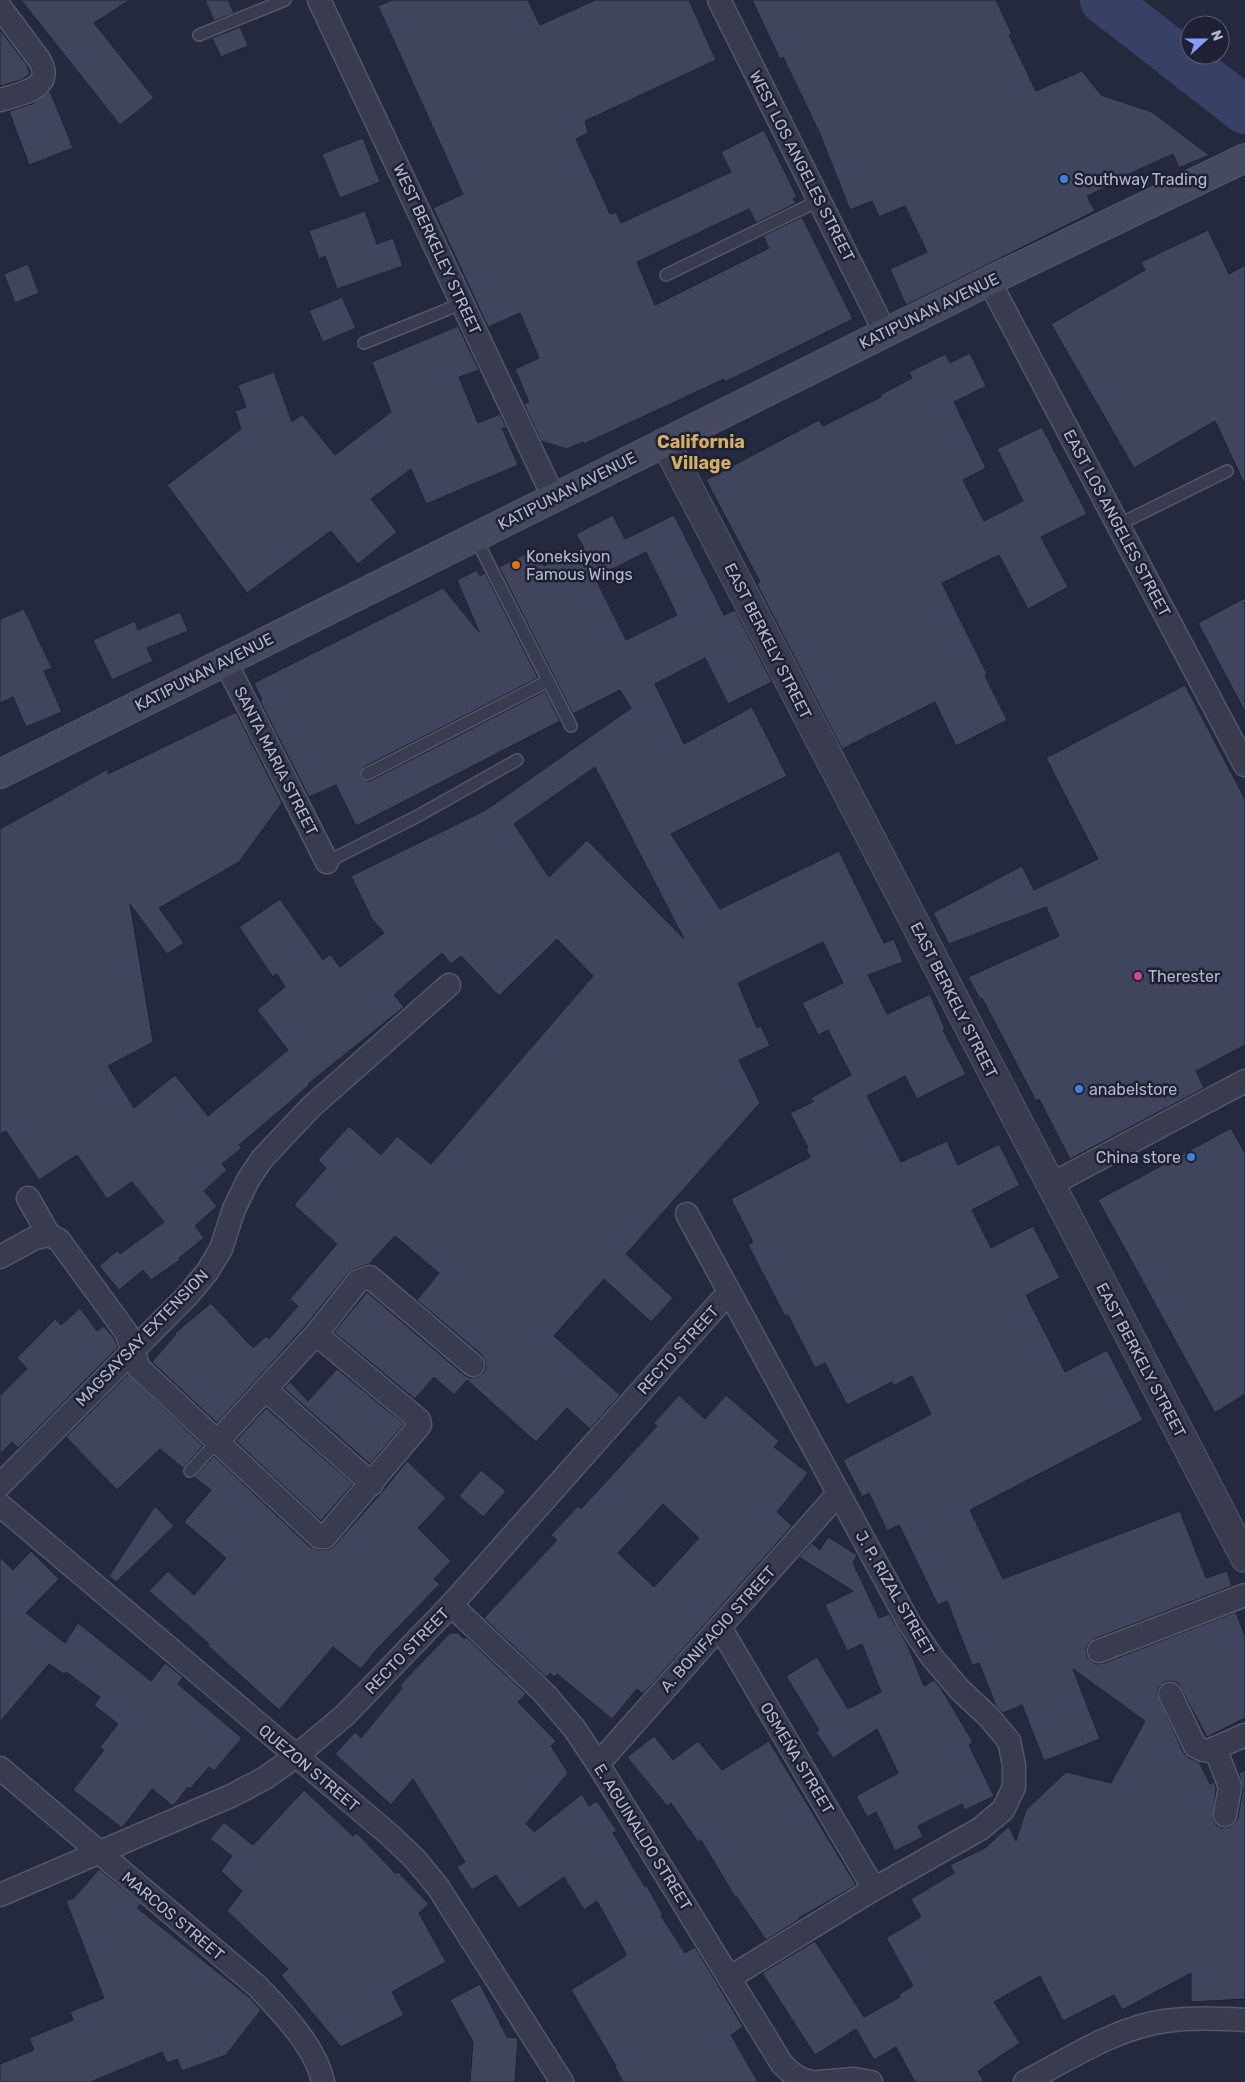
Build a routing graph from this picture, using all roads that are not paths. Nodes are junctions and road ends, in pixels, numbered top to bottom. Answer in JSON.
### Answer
{"nodes":[{"id":1,"x":285,"y":0,"type":"edge"},
{"id":2,"x":318,"y":0,"type":"edge"},
{"id":3,"x":719,"y":0,"type":"edge"},
{"id":4,"x":0,"y":7,"type":"edge"},
{"id":5,"x":200,"y":35,"type":"dead end"},
{"id":6,"x":0,"y":100,"type":"edge"},
{"id":7,"x":1232,"y":164,"type":"edge"},
{"id":8,"x":820,"y":200,"type":"junction"},
{"id":9,"x":666,"y":274,"type":"dead end"},
{"id":10,"x":989,"y":281,"type":"junction"},
{"id":11,"x":462,"y":302,"type":"junction"},
{"id":12,"x":885,"y":332,"type":"junction"},
{"id":13,"x":364,"y":343,"type":"dead end"},
{"id":14,"x":665,"y":442,"type":"junction"},
{"id":15,"x":1227,"y":471,"type":"dead end"},
{"id":16,"x":554,"y":498,"type":"junction"},
{"id":17,"x":1118,"y":525,"type":"junction"},
{"id":18,"x":475,"y":537,"type":"junction"},
{"id":19,"x":225,"y":661,"type":"junction"},
{"id":20,"x":548,"y":681,"type":"junction"},
{"id":21,"x":570,"y":726,"type":"dead end"},
{"id":22,"x":517,"y":760,"type":"dead end"},
{"id":23,"x":1245,"y":765,"type":"edge"},
{"id":24,"x":0,"y":774,"type":"edge"},
{"id":25,"x":367,"y":774,"type":"dead end"},
{"id":26,"x":326,"y":862,"type":"joint"},
{"id":27,"x":449,"y":985,"type":"dead end"},
{"id":28,"x":1245,"y":1081,"type":"edge"},
{"id":29,"x":1050,"y":1185,"type":"junction"},
{"id":30,"x":28,"y":1198,"type":"dead end"},
{"id":31,"x":687,"y":1214,"type":"dead end"},
{"id":32,"x":50,"y":1235,"type":"junction"},
{"id":33,"x":0,"y":1257,"type":"edge"},
{"id":34,"x":729,"y":1292,"type":"junction"},
{"id":35,"x":316,"y":1334,"type":"junction"},
{"id":36,"x":132,"y":1350,"type":"junction"},
{"id":37,"x":473,"y":1365,"type":"dead end"},
{"id":38,"x":265,"y":1389,"type":"junction"},
{"id":39,"x":216,"y":1443,"type":"junction"},
{"id":40,"x":190,"y":1471,"type":"dead end"},
{"id":41,"x":372,"y":1484,"type":"junction"},
{"id":42,"x":0,"y":1485,"type":"edge"},
{"id":43,"x":838,"y":1494,"type":"junction"},
{"id":44,"x":0,"y":1505,"type":"edge"},
{"id":45,"x":1245,"y":1558,"type":"edge"},
{"id":46,"x":1245,"y":1595,"type":"edge"},
{"id":47,"x":452,"y":1605,"type":"junction"},
{"id":48,"x":720,"y":1627,"type":"junction"},
{"id":49,"x":1099,"y":1651,"type":"dead end"},
{"id":50,"x":1170,"y":1694,"type":"dead end"},
{"id":51,"x":1245,"y":1736,"type":"edge"},
{"id":52,"x":1215,"y":1748,"type":"junction"},
{"id":53,"x":295,"y":1757,"type":"junction"},
{"id":54,"x":598,"y":1764,"type":"junction"},
{"id":55,"x":0,"y":1768,"type":"edge"},
{"id":56,"x":1225,"y":1815,"type":"dead end"},
{"id":57,"x":98,"y":1853,"type":"junction"},
{"id":58,"x":874,"y":1889,"type":"junction"},
{"id":59,"x":0,"y":1895,"type":"edge"},
{"id":60,"x":729,"y":1978,"type":"junction"},
{"id":61,"x":1245,"y":2020,"type":"edge"},
{"id":62,"x":322,"y":2082,"type":"edge"},
{"id":63,"x":562,"y":2082,"type":"edge"},
{"id":64,"x":812,"y":2082,"type":"edge"},
{"id":65,"x":818,"y":2082,"type":"edge"},
{"id":66,"x":871,"y":2082,"type":"edge"},
{"id":67,"x":1026,"y":2082,"type":"edge"}],
"edges":[{"from":1,"to":5,"type":"lane"},
{"from":2,"to":11,"type":"street","name":"WEST BERKELEY STREET"},
{"from":3,"to":8,"type":"street","name":"WEST LOS ANGELES STREET"},
{"from":4,"to":6,"type":"street"},
{"from":7,"to":10,"type":"main road","name":"KATIPUNAN AVENUE"},
{"from":8,"to":9,"type":"lane"},
{"from":8,"to":12,"type":"street","name":"WEST LOS ANGELES STREET"},
{"from":10,"to":12,"type":"main road","name":"KATIPUNAN AVENUE"},
{"from":10,"to":17,"type":"street","name":"EAST LOS ANGELES STREET"},
{"from":11,"to":13,"type":"lane"},
{"from":11,"to":16,"type":"street","name":"WEST BERKELEY STREET"},
{"from":12,"to":14,"type":"main road","name":"KATIPUNAN AVENUE"},
{"from":14,"to":16,"type":"main road","name":"KATIPUNAN AVENUE"},
{"from":14,"to":29,"type":"street","name":"EAST BERKELY STREET"},
{"from":15,"to":17,"type":"lane"},
{"from":16,"to":18,"type":"main road","name":"KATIPUNAN AVENUE"},
{"from":17,"to":23,"type":"street","name":"EAST LOS ANGELES STREET"},
{"from":18,"to":19,"type":"main road","name":"KATIPUNAN AVENUE"},
{"from":18,"to":20,"type":"lane"},
{"from":19,"to":24,"type":"main road","name":"KATIPUNAN AVENUE"},
{"from":19,"to":26,"type":"street","name":"SANTA MARIA STREET"},
{"from":20,"to":21,"type":"lane"},
{"from":20,"to":25,"type":"lane"},
{"from":22,"to":26,"type":"lane"},
{"from":27,"to":36,"type":"street","name":"MAGSAYSAY EXTENSION"},
{"from":28,"to":29,"type":"street"},
{"from":29,"to":45,"type":"street","name":"EAST BERKELY STREET"},
{"from":30,"to":32,"type":"street"},
{"from":31,"to":34,"type":"street","name":"J. P. RIZAL STREET"},
{"from":32,"to":33,"type":"street"},
{"from":32,"to":36,"type":"street"},
{"from":34,"to":43,"type":"street","name":"J. P. RIZAL STREET"},
{"from":34,"to":47,"type":"street","name":"RECTO STREET"},
{"from":35,"to":37,"type":"street"},
{"from":35,"to":38,"type":"street"},
{"from":35,"to":41,"type":"street"},
{"from":36,"to":39,"type":"street"},
{"from":36,"to":42,"type":"street","name":"MAGSAYSAY EXTENSION"},
{"from":38,"to":39,"type":"street"},
{"from":38,"to":41,"type":"street"},
{"from":39,"to":40,"type":"lane"},
{"from":39,"to":41,"type":"street"},
{"from":43,"to":48,"type":"street","name":"A. BONIFACIO STREET"},
{"from":43,"to":58,"type":"street","name":"J. P. RIZAL STREET"},
{"from":44,"to":53,"type":"street","name":"QUEZON STREET"},
{"from":46,"to":49,"type":"street"},
{"from":47,"to":53,"type":"street","name":"RECTO STREET"},
{"from":47,"to":54,"type":"street","name":"E. AGUINALDO STREET"},
{"from":48,"to":54,"type":"street","name":"A. BONIFACIO STREET"},
{"from":48,"to":58,"type":"street","name":"OSMEÑA STREET"},
{"from":50,"to":52,"type":"street"},
{"from":51,"to":52,"type":"street"},
{"from":52,"to":56,"type":"street"},
{"from":53,"to":57,"type":"street","name":"RECTO STREET"},
{"from":53,"to":63,"type":"street","name":"QUEZON STREET"},
{"from":54,"to":60,"type":"street","name":"E. AGUINALDO STREET"},
{"from":55,"to":57,"type":"street","name":"MARCOS STREET"},
{"from":57,"to":59,"type":"street","name":"RECTO STREET"},
{"from":57,"to":62,"type":"street","name":"MARCOS STREET"},
{"from":58,"to":60,"type":"street","name":"J. P. RIZAL STREET"},
{"from":60,"to":64,"type":"street","name":"E. AGUINALDO STREET"},
{"from":61,"to":67,"type":"street"},
{"from":65,"to":66,"type":"street"}]}
